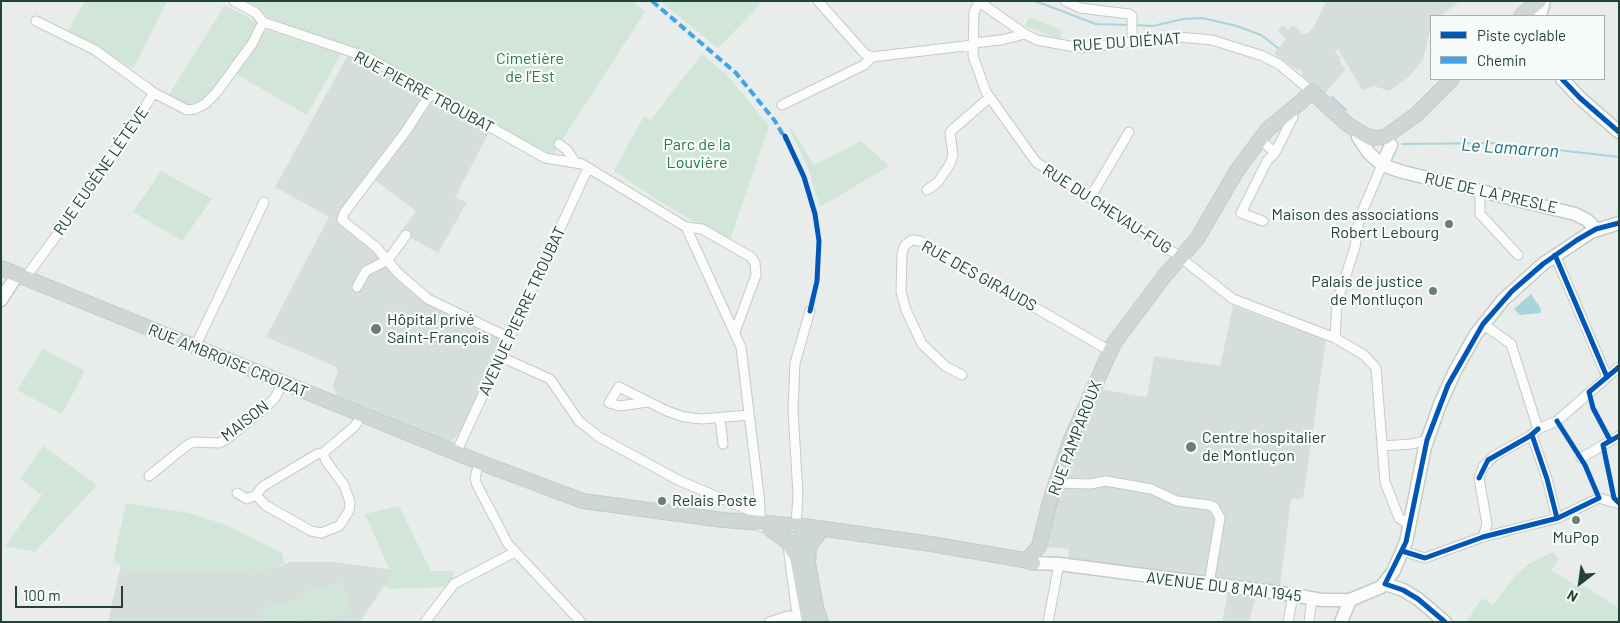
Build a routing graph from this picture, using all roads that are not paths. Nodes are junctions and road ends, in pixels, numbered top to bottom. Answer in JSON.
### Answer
{"nodes":[{"id":1,"x":234,"y":1,"type":"edge"},
{"id":2,"x":818,"y":1,"type":"edge"},
{"id":3,"x":979,"y":1,"type":"edge"},
{"id":4,"x":1065,"y":1,"type":"edge"},
{"id":5,"x":36,"y":21,"type":"dead end"},
{"id":6,"x":262,"y":22,"type":"junction"},
{"id":7,"x":1025,"y":34,"type":"junction"},
{"id":8,"x":1132,"y":41,"type":"junction"},
{"id":9,"x":973,"y":44,"type":"junction"},
{"id":10,"x":872,"y":57,"type":"junction"},
{"id":11,"x":1451,"y":80,"type":"edge"},
{"id":12,"x":1563,"y":80,"type":"edge"},
{"id":13,"x":1311,"y":91,"type":"junction"},
{"id":14,"x":154,"y":93,"type":"junction"},
{"id":15,"x":431,"y":93,"type":"junction"},
{"id":16,"x":989,"y":98,"type":"junction"},
{"id":17,"x":782,"y":105,"type":"dead end"},
{"id":18,"x":1326,"y":106,"type":"junction"},
{"id":19,"x":1417,"y":114,"type":"junction"},
{"id":20,"x":1292,"y":117,"type":"junction"},
{"id":21,"x":1129,"y":132,"type":"dead end"},
{"id":22,"x":1619,"y":132,"type":"edge"},
{"id":23,"x":1261,"y":138,"type":"junction"},
{"id":24,"x":1368,"y":140,"type":"junction"},
{"id":25,"x":560,"y":144,"type":"dead end"},
{"id":26,"x":1391,"y":145,"type":"junction"},
{"id":27,"x":1275,"y":153,"type":"junction"},
{"id":28,"x":575,"y":162,"type":"junction"},
{"id":29,"x":1382,"y":165,"type":"junction"},
{"id":30,"x":588,"y":168,"type":"junction"},
{"id":31,"x":927,"y":190,"type":"dead end"},
{"id":32,"x":1480,"y":191,"type":"junction"},
{"id":33,"x":1090,"y":198,"type":"junction"},
{"id":34,"x":264,"y":202,"type":"dead end"},
{"id":35,"x":1263,"y":221,"type":"dead end"},
{"id":36,"x":1619,"y":223,"type":"edge"},
{"id":37,"x":686,"y":227,"type":"junction"},
{"id":38,"x":1596,"y":230,"type":"junction"},
{"id":39,"x":406,"y":235,"type":"dead end"},
{"id":40,"x":1555,"y":254,"type":"junction"},
{"id":41,"x":1518,"y":255,"type":"dead end"},
{"id":42,"x":1180,"y":258,"type":"junction"},
{"id":43,"x":388,"y":260,"type":"junction"},
{"id":44,"x":1,"y":268,"type":"edge"},
{"id":45,"x":21,"y":276,"type":"junction"},
{"id":46,"x":357,"y":288,"type":"dead end"},
{"id":47,"x":1,"y":300,"type":"edge"},
{"id":48,"x":810,"y":311,"type":"dead end"},
{"id":49,"x":1335,"y":324,"type":"junction"},
{"id":50,"x":1483,"y":324,"type":"junction"},
{"id":51,"x":735,"y":332,"type":"junction"},
{"id":52,"x":1322,"y":332,"type":"junction"},
{"id":53,"x":510,"y":338,"type":"junction"},
{"id":54,"x":1335,"y":338,"type":"junction"},
{"id":55,"x":195,"y":347,"type":"junction"},
{"id":56,"x":1112,"y":347,"type":"junction"},
{"id":57,"x":501,"y":357,"type":"junction"},
{"id":58,"x":1619,"y":367,"type":"edge"},
{"id":59,"x":962,"y":375,"type":"dead end"},
{"id":60,"x":1607,"y":377,"type":"junction"},
{"id":61,"x":283,"y":382,"type":"junction"},
{"id":62,"x":647,"y":402,"type":"dead end"},
{"id":63,"x":362,"y":414,"type":"junction"},
{"id":64,"x":749,"y":415,"type":"junction"},
{"id":65,"x":720,"y":418,"type":"junction"},
{"id":66,"x":1535,"y":432,"type":"junction"},
{"id":67,"x":1619,"y":436,"type":"edge"},
{"id":68,"x":1427,"y":440,"type":"junction"},
{"id":69,"x":723,"y":444,"type":"dead end"},
{"id":70,"x":1412,"y":444,"type":"junction"},
{"id":71,"x":1382,"y":446,"type":"junction"},
{"id":72,"x":323,"y":453,"type":"junction"},
{"id":73,"x":456,"y":453,"type":"junction"},
{"id":74,"x":1424,"y":454,"type":"junction"},
{"id":75,"x":1581,"y":458,"type":"dead end"},
{"id":76,"x":480,"y":462,"type":"junction"},
{"id":77,"x":149,"y":476,"type":"dead end"},
{"id":78,"x":1056,"y":483,"type":"junction"},
{"id":79,"x":237,"y":493,"type":"dead end"},
{"id":80,"x":256,"y":495,"type":"junction"},
{"id":81,"x":1619,"y":504,"type":"edge"},
{"id":82,"x":1557,"y":518,"type":"junction"},
{"id":83,"x":760,"y":523,"type":"junction"},
{"id":84,"x":1410,"y":525,"type":"junction"},
{"id":85,"x":800,"y":534,"type":"junction"},
{"id":86,"x":1483,"y":537,"type":"junction"},
{"id":87,"x":948,"y":548,"type":"junction"},
{"id":88,"x":1402,"y":550,"type":"junction"},
{"id":89,"x":515,"y":552,"type":"junction"},
{"id":90,"x":1035,"y":557,"type":"junction"},
{"id":91,"x":802,"y":560,"type":"junction"},
{"id":92,"x":1059,"y":564,"type":"junction"},
{"id":93,"x":1209,"y":584,"type":"junction"},
{"id":94,"x":1385,"y":584,"type":"junction"},
{"id":95,"x":1293,"y":595,"type":"junction"},
{"id":96,"x":1312,"y":598,"type":"junction"},
{"id":97,"x":1350,"y":600,"type":"junction"},
{"id":98,"x":803,"y":620,"type":"edge"},
{"id":99,"x":425,"y":622,"type":"edge"},
{"id":100,"x":581,"y":622,"type":"edge"},
{"id":101,"x":769,"y":622,"type":"edge"},
{"id":102,"x":821,"y":622,"type":"edge"},
{"id":103,"x":1048,"y":622,"type":"edge"},
{"id":104,"x":1288,"y":622,"type":"edge"},
{"id":105,"x":1309,"y":622,"type":"edge"},
{"id":106,"x":1341,"y":622,"type":"edge"},
{"id":107,"x":1445,"y":622,"type":"edge"}],
"edges":[{"from":1,"to":6,"type":"street","name":"RUE PIERRE TROUBAT"},
{"from":2,"to":10,"type":"street"},
{"from":3,"to":7,"type":"street","name":"RUE DU DIÉNAT"},
{"from":3,"to":9,"type":"street","name":"RUE DU CHEVAU-FUG"},
{"from":4,"to":8,"type":"street"},
{"from":5,"to":14,"type":"street"},
{"from":6,"to":14,"type":"street","name":"RUE EUGÈNE LÉTÈVE"},
{"from":6,"to":15,"type":"street","name":"RUE PIERRE TROUBAT"},
{"from":7,"to":8,"type":"street","name":"RUE DU DIÉNAT"},
{"from":7,"to":9,"type":"street"},
{"from":8,"to":13,"type":"street","name":"RUE DU DIÉNAT"},
{"from":9,"to":10,"type":"street"},
{"from":9,"to":16,"type":"street","name":"RUE DU CHEVAU-FUG"},
{"from":10,"to":17,"type":"street"},
{"from":11,"to":19,"type":"main road"},
{"from":12,"to":22,"type":"main road"},
{"from":13,"to":18,"type":"main road","name":"RUE DU DIÉNAT"},
{"from":13,"to":23,"type":"main road"},
{"from":14,"to":45,"type":"street","name":"RUE EUGÈNE LÉTÈVE"},
{"from":15,"to":28,"type":"street","name":"RUE PIERRE TROUBAT"},
{"from":15,"to":43,"type":"street"},
{"from":16,"to":31,"type":"street"},
{"from":16,"to":33,"type":"street","name":"RUE DU CHEVAU-FUG"},
{"from":18,"to":20,"type":"main road"},
{"from":18,"to":24,"type":"main road","name":"RUE DU DIÉNAT"},
{"from":19,"to":24,"type":"main road"},
{"from":19,"to":26,"type":"main road"},
{"from":20,"to":23,"type":"main road"},
{"from":20,"to":27,"type":"street"},
{"from":21,"to":33,"type":"street"},
{"from":23,"to":27,"type":"street"},
{"from":23,"to":42,"type":"main road","name":"RUE PAMPAROUX"},
{"from":24,"to":26,"type":"main road"},
{"from":24,"to":29,"type":"main road"},
{"from":25,"to":28,"type":"street"},
{"from":26,"to":29,"type":"main road"},
{"from":27,"to":35,"type":"street"},
{"from":28,"to":30,"type":"street","name":"RUE PIERRE TROUBAT"},
{"from":29,"to":32,"type":"main road","name":"RUE DE LA PRESLE"},
{"from":29,"to":49,"type":"street"},
{"from":30,"to":37,"type":"street","name":"RUE PIERRE TROUBAT"},
{"from":30,"to":53,"type":"street","name":"AVENUE PIERRE TROUBAT"},
{"from":32,"to":38,"type":"main road","name":"RUE DE LA PRESLE"},
{"from":32,"to":41,"type":"street"},
{"from":33,"to":42,"type":"street","name":"RUE DU CHEVAU-FUG"},
{"from":34,"to":55,"type":"street"},
{"from":36,"to":38,"type":"main road"},
{"from":37,"to":51,"type":"street"},
{"from":37,"to":51,"type":"street","name":"RUE PIERRE TROUBAT"},
{"from":38,"to":40,"type":"main road"},
{"from":39,"to":43,"type":"street"},
{"from":40,"to":50,"type":"main road"},
{"from":40,"to":60,"type":"street"},
{"from":42,"to":52,"type":"street","name":"RUE DU CHEVAU-FUG"},
{"from":42,"to":56,"type":"main road","name":"RUE PAMPAROUX"},
{"from":43,"to":46,"type":"street"},
{"from":43,"to":53,"type":"street"},
{"from":44,"to":45,"type":"main road","name":"RUE AMBROISE CROIZAT"},
{"from":45,"to":47,"type":"main road"},
{"from":45,"to":55,"type":"main road","name":"RUE AMBROISE CROIZAT"},
{"from":48,"to":85,"type":"street"},
{"from":49,"to":52,"type":"street"},
{"from":49,"to":54,"type":"street"},
{"from":50,"to":66,"type":"street"},
{"from":50,"to":68,"type":"main road"},
{"from":51,"to":64,"type":"street"},
{"from":52,"to":54,"type":"street","name":"RUE DU CHEVAU-FUG"},
{"from":53,"to":57,"type":"street","name":"AVENUE PIERRE TROUBAT"},
{"from":54,"to":71,"type":"street","name":"RUE DU CHEVAU-FUG"},
{"from":55,"to":61,"type":"main road","name":"RUE AMBROISE CROIZAT"},
{"from":56,"to":59,"type":"street","name":"RUE DES GIRAUDS"},
{"from":56,"to":78,"type":"main road","name":"RUE PAMPAROUX"},
{"from":57,"to":73,"type":"street","name":"AVENUE PIERRE TROUBAT"},
{"from":57,"to":83,"type":"street"},
{"from":58,"to":60,"type":"street"},
{"from":60,"to":66,"type":"street"},
{"from":61,"to":63,"type":"main road","name":"RUE AMBROISE CROIZAT"},
{"from":61,"to":77,"type":"street","name":"MAISON"},
{"from":62,"to":65,"type":"street"},
{"from":63,"to":72,"type":"street"},
{"from":63,"to":73,"type":"main road","name":"RUE AMBROISE CROIZAT"},
{"from":64,"to":65,"type":"street"},
{"from":64,"to":83,"type":"street"},
{"from":65,"to":69,"type":"street"},
{"from":66,"to":82,"type":"street"},
{"from":66,"to":86,"type":"street"},
{"from":67,"to":75,"type":"street"},
{"from":68,"to":70,"type":"street"},
{"from":68,"to":74,"type":"main road"},
{"from":70,"to":71,"type":"street"},
{"from":70,"to":74,"type":"street"},
{"from":71,"to":84,"type":"street","name":"RUE DU CHEVAU-FUG"},
{"from":72,"to":80,"type":"street"},
{"from":72,"to":80,"type":"street"},
{"from":73,"to":76,"type":"main road"},
{"from":74,"to":84,"type":"main road"},
{"from":76,"to":83,"type":"main road"},
{"from":76,"to":89,"type":"street"},
{"from":78,"to":90,"type":"main road","name":"RUE PAMPAROUX"},
{"from":78,"to":93,"type":"street"},
{"from":79,"to":80,"type":"street"},
{"from":81,"to":82,"type":"street"},
{"from":82,"to":86,"type":"street"},
{"from":83,"to":85,"type":"main road"},
{"from":84,"to":88,"type":"main road"},
{"from":85,"to":87,"type":"main road","name":"AVENUE DU 8 MAI 1945"},
{"from":85,"to":87,"type":"main road","name":"AVENUE DU 8 MAI 1945"},
{"from":85,"to":91,"type":"main road"},
{"from":85,"to":91,"type":"main road"},
{"from":85,"to":98,"type":"street"},
{"from":86,"to":88,"type":"street"},
{"from":87,"to":90,"type":"main road","name":"AVENUE DU 8 MAI 1945"},
{"from":88,"to":94,"type":"main road"},
{"from":89,"to":99,"type":"street"},
{"from":89,"to":100,"type":"street"},
{"from":90,"to":92,"type":"main road","name":"AVENUE DU 8 MAI 1945"},
{"from":91,"to":98,"type":"main road"},
{"from":91,"to":102,"type":"main road"},
{"from":92,"to":93,"type":"main road","name":"AVENUE DU 8 MAI 1945"},
{"from":92,"to":103,"type":"street"},
{"from":93,"to":95,"type":"main road","name":"AVENUE DU 8 MAI 1945"},
{"from":94,"to":97,"type":"main road","name":"AVENUE DU 8 MAI 1945"},
{"from":94,"to":107,"type":"main road"},
{"from":95,"to":96,"type":"main road","name":"AVENUE DU 8 MAI 1945"},
{"from":95,"to":104,"type":"street"},
{"from":96,"to":97,"type":"main road","name":"AVENUE DU 8 MAI 1945"},
{"from":96,"to":105,"type":"street"},
{"from":97,"to":106,"type":"main road"},
{"from":98,"to":101,"type":"street"}]}
